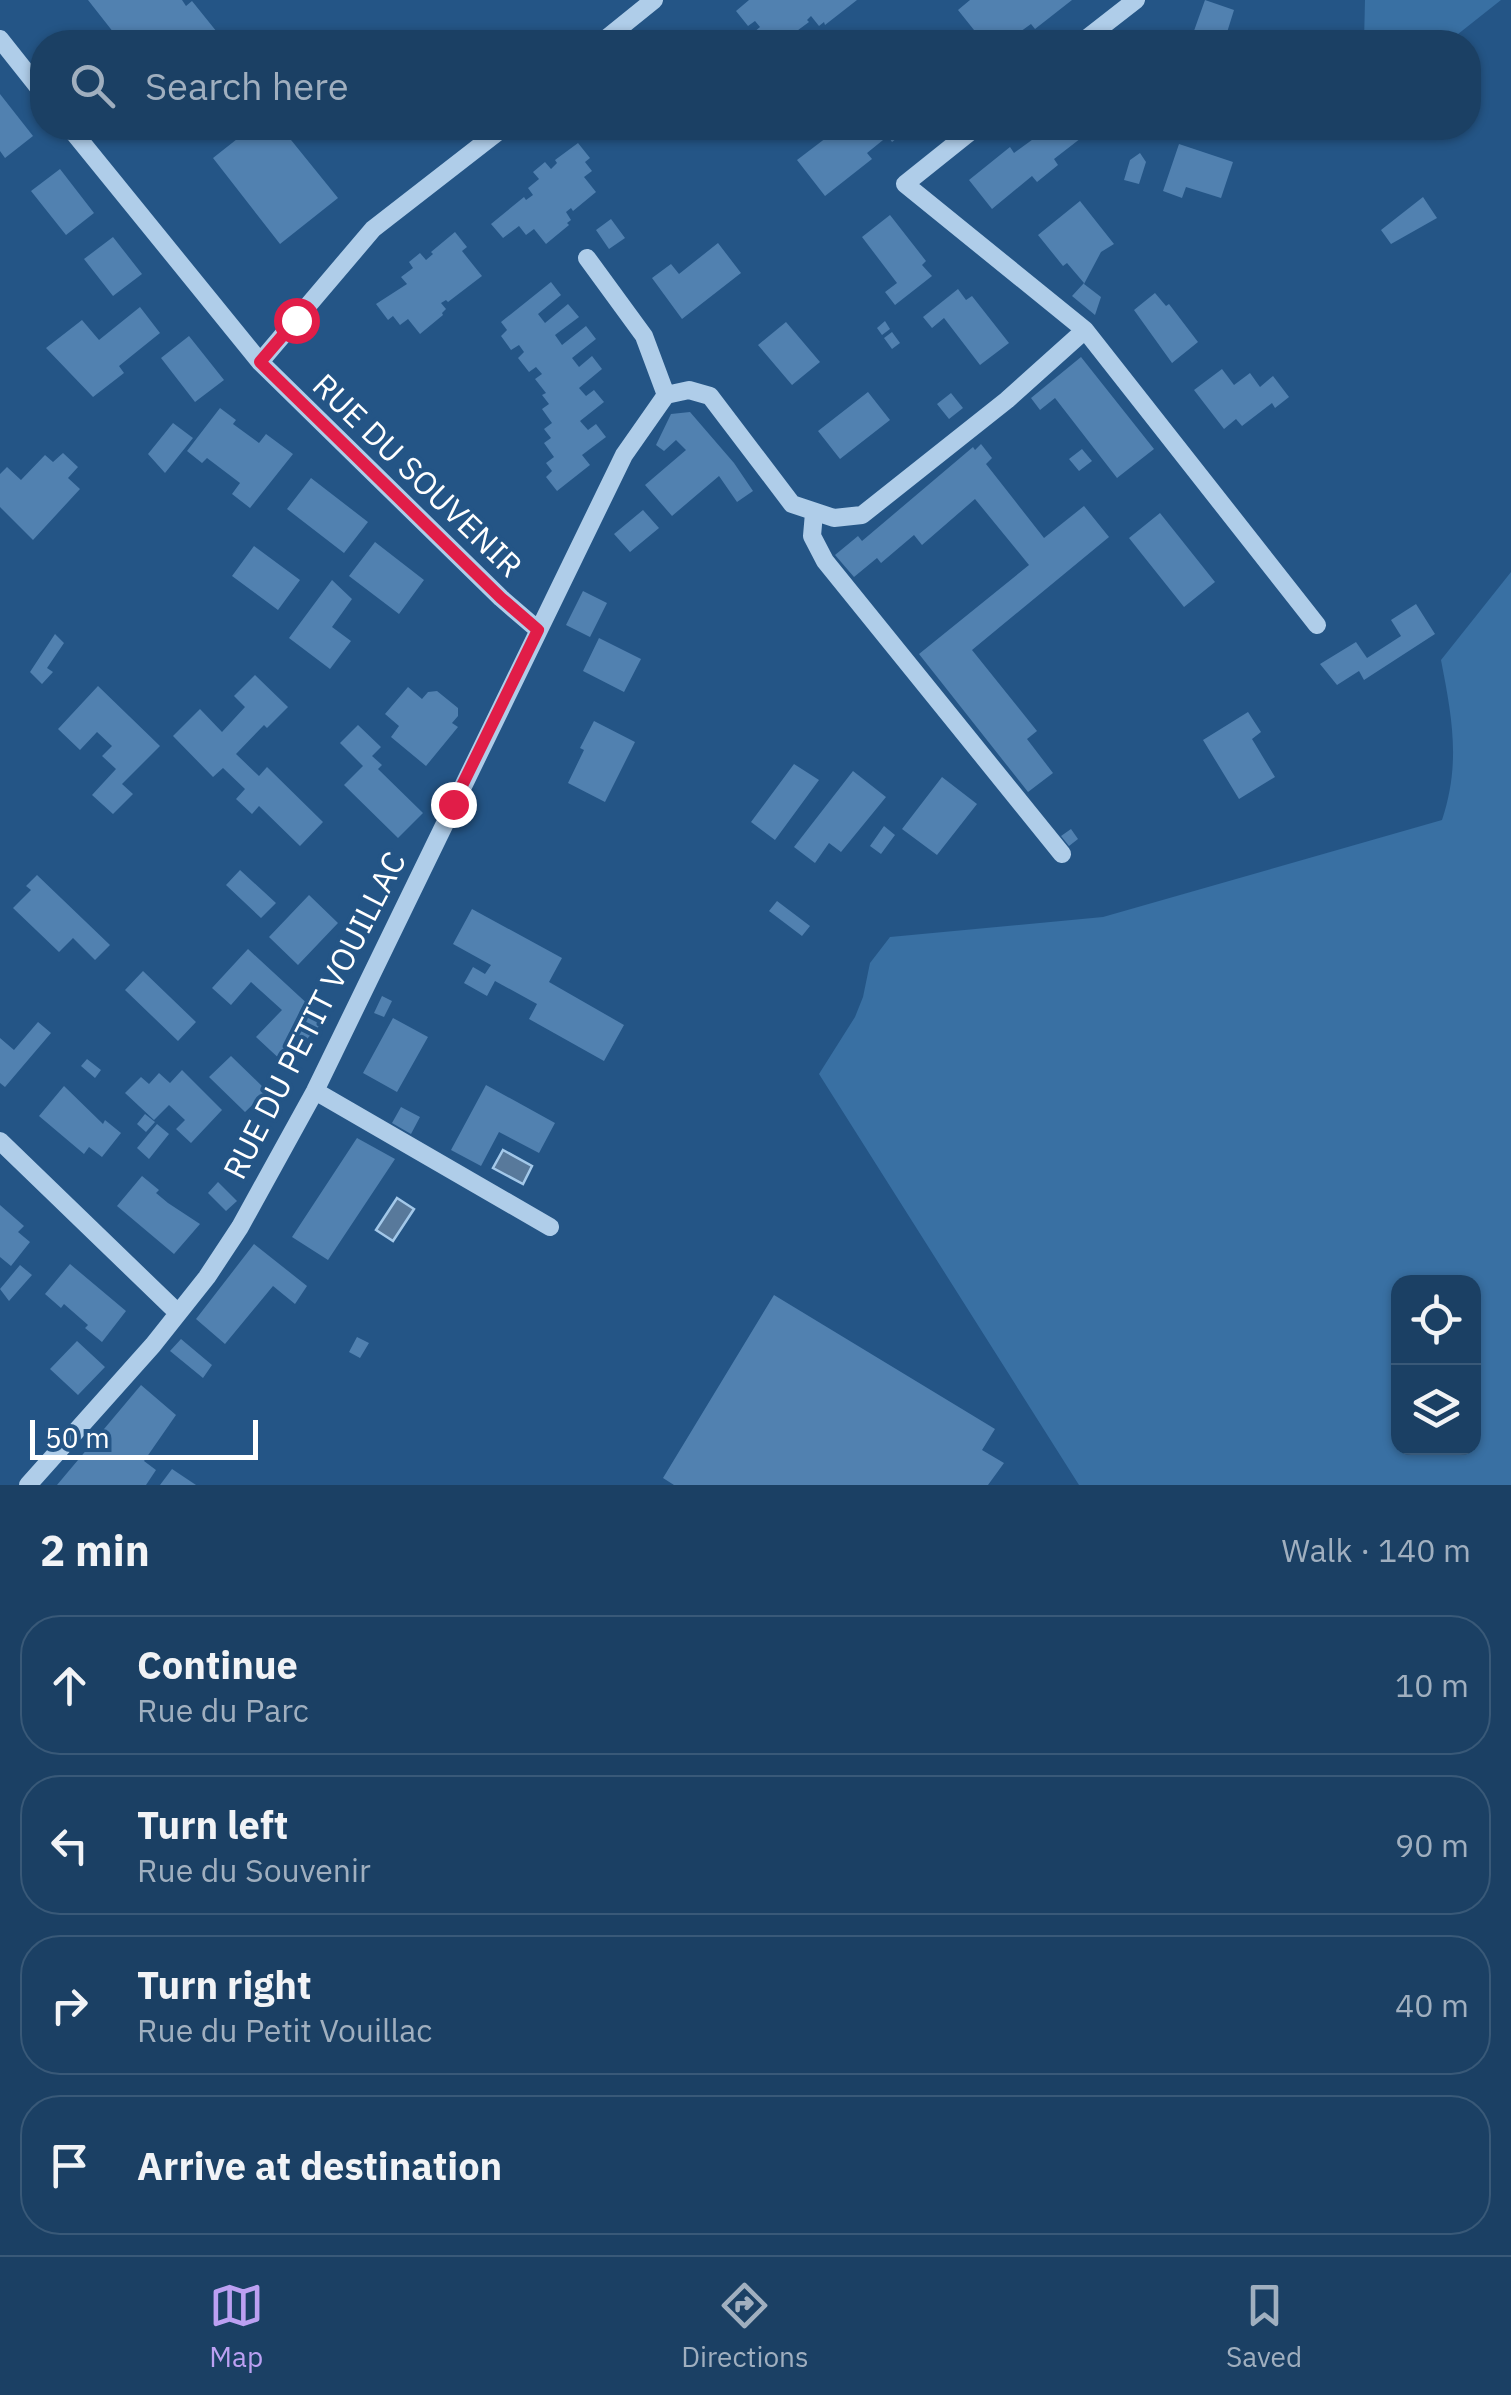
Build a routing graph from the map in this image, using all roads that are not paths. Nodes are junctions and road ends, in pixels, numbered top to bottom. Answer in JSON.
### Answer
{"nodes":[{"id":1,"x":654,"y":0,"type":"edge"},
{"id":2,"x":1136,"y":0,"type":"edge"},
{"id":3,"x":617,"y":30,"type":"edge"},
{"id":4,"x":1097,"y":30,"type":"edge"},
{"id":5,"x":0,"y":39,"type":"edge"},
{"id":6,"x":30,"y":77,"type":"edge"},
{"id":7,"x":80,"y":140,"type":"edge"},
{"id":8,"x":488,"y":140,"type":"edge"},
{"id":9,"x":960,"y":140,"type":"edge"},
{"id":10,"x":588,"y":258,"type":"dead end"},
{"id":11,"x":1085,"y":330,"type":"junction"},
{"id":12,"x":260,"y":362,"type":"junction"},
{"id":13,"x":666,"y":395,"type":"junction"},
{"id":14,"x":814,"y":513,"type":"junction"},
{"id":15,"x":1316,"y":624,"type":"dead end"},
{"id":16,"x":538,"y":630,"type":"junction"},
{"id":17,"x":1062,"y":854,"type":"dead end"},
{"id":18,"x":315,"y":1091,"type":"junction"},
{"id":19,"x":0,"y":1141,"type":"edge"},
{"id":20,"x":550,"y":1227,"type":"dead end"},
{"id":21,"x":178,"y":1312,"type":"junction"},
{"id":22,"x":28,"y":1485,"type":"edge"}],
"edges":[{"from":1,"to":3,"type":"street"},
{"from":2,"to":4,"type":"street"},
{"from":5,"to":6,"type":"street"},
{"from":7,"to":12,"type":"street","name":"RUE DU SOUVENIR"},
{"from":8,"to":12,"type":"street"},
{"from":9,"to":11,"type":"street"},
{"from":10,"to":13,"type":"street"},
{"from":11,"to":14,"type":"street"},
{"from":11,"to":15,"type":"street"},
{"from":12,"to":16,"type":"street","name":"RUE DU SOUVENIR"},
{"from":13,"to":14,"type":"street"},
{"from":13,"to":16,"type":"street","name":"RUE DU PETIT VOUILLAC"},
{"from":14,"to":17,"type":"street"},
{"from":16,"to":18,"type":"street","name":"RUE DU PETIT VOUILLAC"},
{"from":18,"to":20,"type":"street"},
{"from":18,"to":21,"type":"street","name":"RUE DU PETIT VOUILLAC"},
{"from":19,"to":21,"type":"street"},
{"from":21,"to":22,"type":"street","name":"RUE DU PETIT VOUILLAC"}]}
